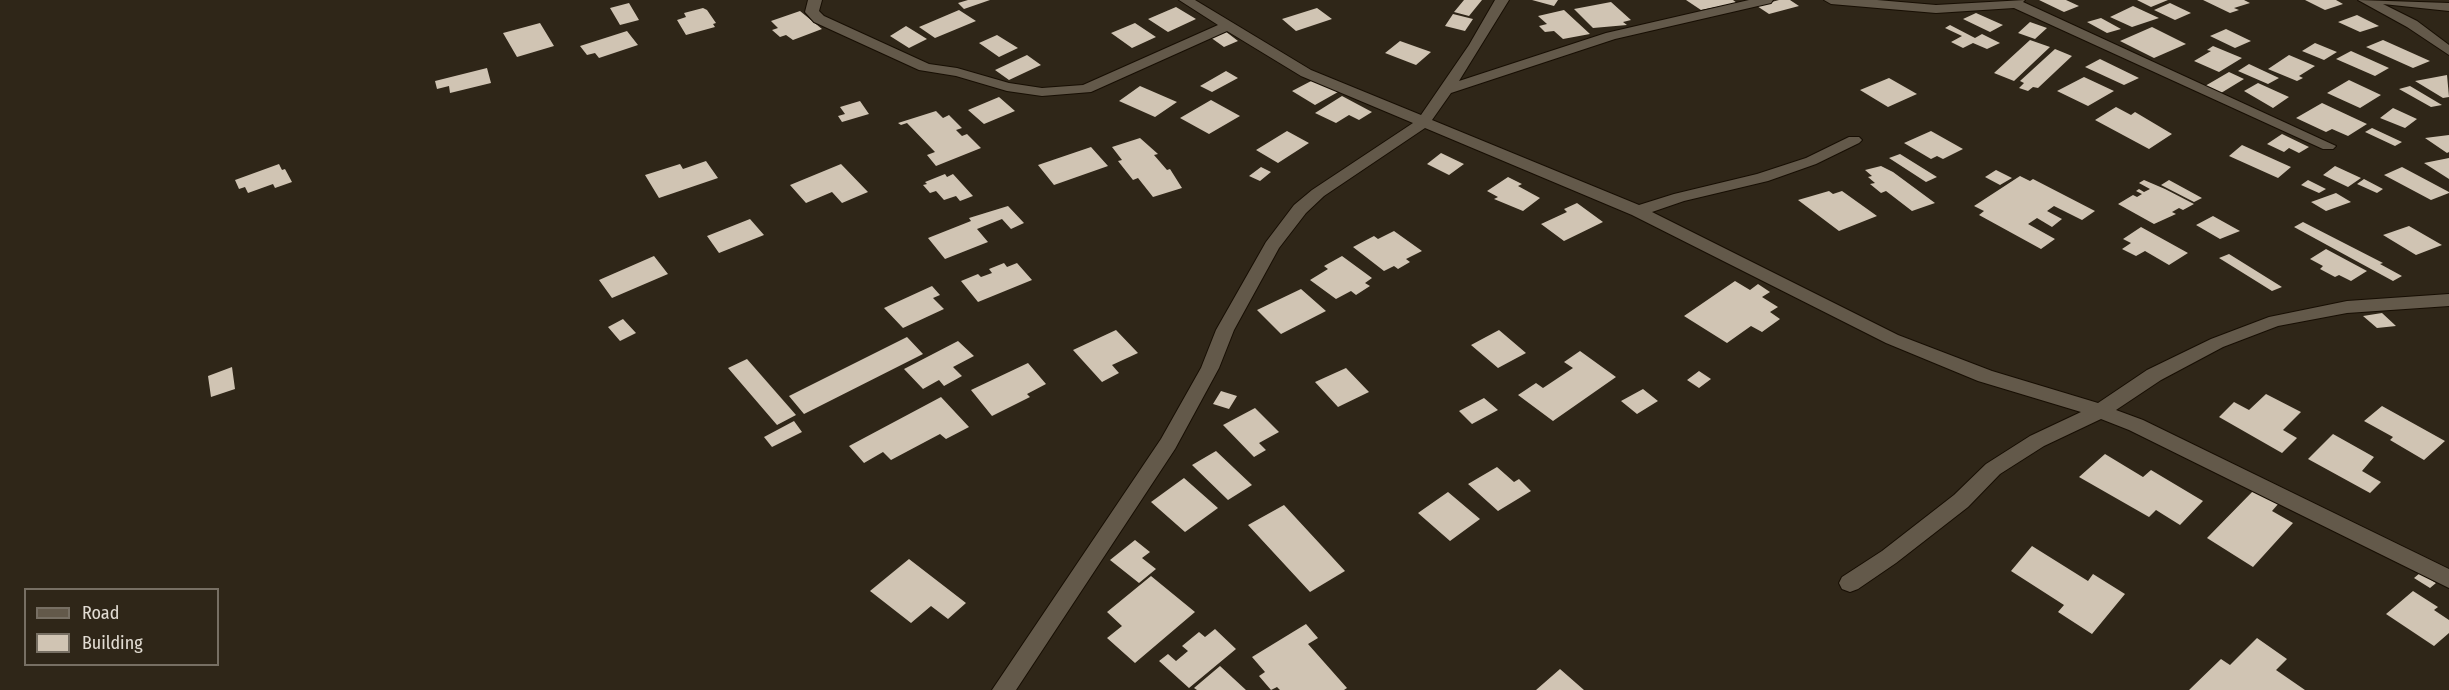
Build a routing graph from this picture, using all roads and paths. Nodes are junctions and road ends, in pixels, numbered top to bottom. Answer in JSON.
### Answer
{"nodes":[{"id":1,"x":815,"y":0,"type":"edge"},
{"id":2,"x":1186,"y":0,"type":"edge"},
{"id":3,"x":1502,"y":0,"type":"edge"},
{"id":4,"x":1766,"y":0,"type":"edge"},
{"id":5,"x":1831,"y":0,"type":"edge"},
{"id":6,"x":2366,"y":0,"type":"edge"},
{"id":7,"x":2382,"y":0,"type":"edge"},
{"id":8,"x":2017,"y":2,"type":"edge"},
{"id":9,"x":2449,"y":8,"type":"edge"},
{"id":10,"x":1227,"y":26,"type":"junction"},
{"id":11,"x":2449,"y":51,"type":"edge"},
{"id":12,"x":1448,"y":89,"type":"junction"},
{"id":13,"x":1422,"y":123,"type":"junction"},
{"id":14,"x":1854,"y":140,"type":"dead end"},
{"id":15,"x":2328,"y":146,"type":"dead end"},
{"id":16,"x":1638,"y":211,"type":"junction"},
{"id":17,"x":2449,"y":300,"type":"edge"},
{"id":18,"x":2100,"y":411,"type":"junction"},
{"id":19,"x":2449,"y":579,"type":"edge"},
{"id":20,"x":1850,"y":583,"type":"dead end"},
{"id":21,"x":1003,"y":690,"type":"edge"}],
"edges":[{"from":1,"to":10,"type":"street"},
{"from":2,"to":10,"type":"street"},
{"from":3,"to":12,"type":"street"},
{"from":4,"to":12,"type":"street"},
{"from":5,"to":8,"type":"street"},
{"from":6,"to":11,"type":"street"},
{"from":7,"to":9,"type":"street"},
{"from":8,"to":15,"type":"street"},
{"from":10,"to":13,"type":"street"},
{"from":12,"to":13,"type":"street"},
{"from":13,"to":16,"type":"street"},
{"from":13,"to":21,"type":"street"},
{"from":14,"to":16,"type":"street"},
{"from":16,"to":18,"type":"street"},
{"from":17,"to":18,"type":"street"},
{"from":18,"to":19,"type":"street"},
{"from":18,"to":20,"type":"street"}]}
